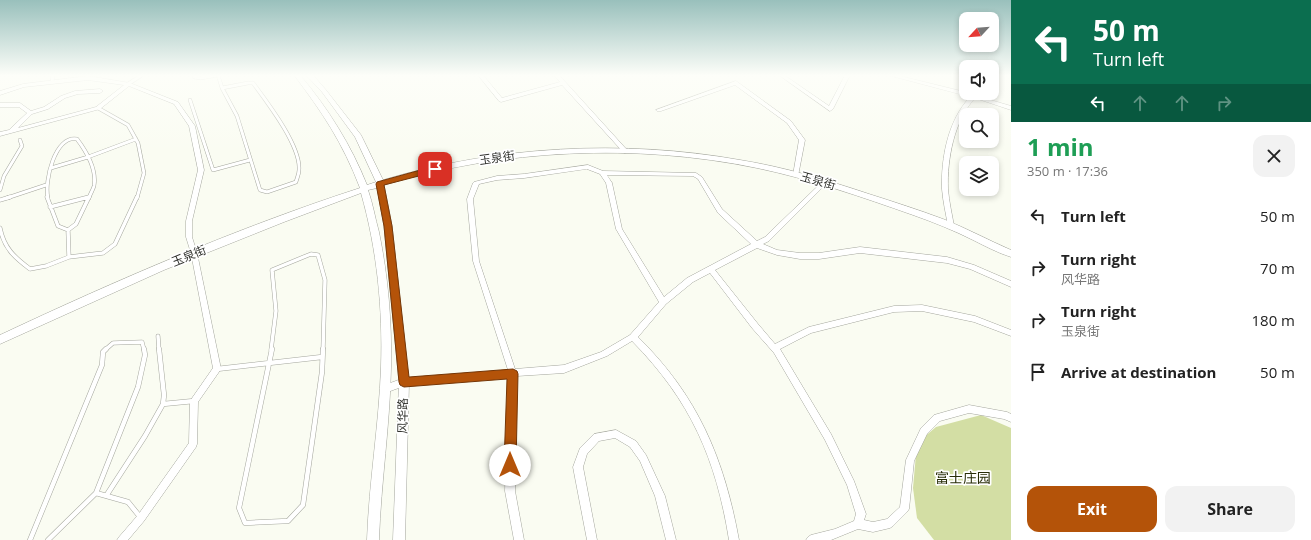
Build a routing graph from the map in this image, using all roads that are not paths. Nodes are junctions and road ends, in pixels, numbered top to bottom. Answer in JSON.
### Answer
{"nodes":[{"id":1,"x":58,"y":100,"type":"edge"},
{"id":2,"x":108,"y":100,"type":"edge"},
{"id":3,"x":169,"y":100,"type":"edge"},
{"id":4,"x":190,"y":100,"type":"dead end"},
{"id":5,"x":229,"y":100,"type":"edge"},
{"id":6,"x":267,"y":100,"type":"edge"},
{"id":7,"x":317,"y":100,"type":"edge"},
{"id":8,"x":329,"y":100,"type":"edge"},
{"id":9,"x":579,"y":100,"type":"edge"},
{"id":10,"x":686,"y":100,"type":"edge"},
{"id":11,"x":760,"y":100,"type":"edge"},
{"id":12,"x":817,"y":100,"type":"edge"},
{"id":13,"x":835,"y":100,"type":"edge"},
{"id":14,"x":971,"y":100,"type":"edge"},
{"id":15,"x":989,"y":100,"type":"edge"},
{"id":16,"x":0,"y":105,"type":"edge"},
{"id":17,"x":98,"y":108,"type":"junction"},
{"id":18,"x":1011,"y":108,"type":"edge"},
{"id":19,"x":659,"y":110,"type":"dead end"},
{"id":20,"x":30,"y":113,"type":"junction"},
{"id":21,"x":11,"y":131,"type":"junction"},
{"id":22,"x":0,"y":134,"type":"edge"},
{"id":23,"x":136,"y":139,"type":"junction"},
{"id":24,"x":20,"y":140,"type":"dead end"},
{"id":25,"x":625,"y":150,"type":"junction"},
{"id":26,"x":88,"y":158,"type":"junction"},
{"id":27,"x":250,"y":160,"type":"junction"},
{"id":28,"x":51,"y":168,"type":"junction"},
{"id":29,"x":602,"y":172,"type":"junction"},
{"id":30,"x":796,"y":175,"type":"junction"},
{"id":31,"x":824,"y":183,"type":"junction"},
{"id":32,"x":380,"y":184,"type":"junction"},
{"id":33,"x":46,"y":185,"type":"junction"},
{"id":34,"x":364,"y":189,"type":"junction"},
{"id":35,"x":0,"y":190,"type":"edge"},
{"id":36,"x":89,"y":197,"type":"junction"},
{"id":37,"x":0,"y":200,"type":"edge"},
{"id":38,"x":50,"y":207,"type":"junction"},
{"id":39,"x":951,"y":226,"type":"junction"},
{"id":40,"x":0,"y":228,"type":"edge"},
{"id":41,"x":68,"y":230,"type":"junction"},
{"id":42,"x":757,"y":245,"type":"junction"},
{"id":43,"x":194,"y":253,"type":"junction"},
{"id":44,"x":1011,"y":254,"type":"edge"},
{"id":45,"x":69,"y":257,"type":"junction"},
{"id":46,"x":711,"y":269,"type":"junction"},
{"id":47,"x":1011,"y":284,"type":"edge"},
{"id":48,"x":663,"y":302,"type":"junction"},
{"id":49,"x":1011,"y":333,"type":"edge"},
{"id":50,"x":158,"y":336,"type":"dead end"},
{"id":51,"x":633,"y":337,"type":"junction"},
{"id":52,"x":0,"y":340,"type":"edge"},
{"id":53,"x":774,"y":348,"type":"junction"},
{"id":54,"x":322,"y":357,"type":"junction"},
{"id":55,"x":270,"y":363,"type":"junction"},
{"id":56,"x":217,"y":369,"type":"junction"},
{"id":57,"x":513,"y":374,"type":"junction"},
{"id":58,"x":404,"y":382,"type":"junction"},
{"id":59,"x":385,"y":389,"type":"junction"},
{"id":60,"x":194,"y":401,"type":"junction"},
{"id":61,"x":163,"y":404,"type":"junction"},
{"id":62,"x":1011,"y":418,"type":"edge"},
{"id":63,"x":96,"y":493,"type":"junction"},
{"id":64,"x":106,"y":496,"type":"junction"},
{"id":65,"x":141,"y":518,"type":"junction"},
{"id":66,"x":858,"y":524,"type":"junction"},
{"id":67,"x":30,"y":540,"type":"edge"},
{"id":68,"x":48,"y":540,"type":"edge"},
{"id":69,"x":122,"y":540,"type":"edge"},
{"id":70,"x":373,"y":540,"type":"edge"},
{"id":71,"x":399,"y":540,"type":"edge"},
{"id":72,"x":519,"y":540,"type":"edge"},
{"id":73,"x":592,"y":540,"type":"edge"},
{"id":74,"x":671,"y":540,"type":"edge"},
{"id":75,"x":734,"y":540,"type":"edge"},
{"id":76,"x":811,"y":540,"type":"edge"}],
"edges":[{"from":1,"to":20,"type":"street"},
{"from":2,"to":17,"type":"street"},
{"from":3,"to":43,"type":"street"},
{"from":4,"to":27,"type":"lane"},
{"from":5,"to":27,"type":"lane"},
{"from":6,"to":27,"type":"lane"},
{"from":7,"to":34,"type":"street"},
{"from":8,"to":32,"type":"street","name":"风华路"},
{"from":9,"to":25,"type":"street"},
{"from":10,"to":19,"type":"street"},
{"from":11,"to":30,"type":"street"},
{"from":12,"to":13,"type":"street"},
{"from":14,"to":39,"type":"street"},
{"from":15,"to":18,"type":"street"},
{"from":16,"to":20,"type":"street"},
{"from":17,"to":21,"type":"street"},
{"from":17,"to":23,"type":"lane"},
{"from":20,"to":21,"type":"street"},
{"from":21,"to":22,"type":"street"},
{"from":23,"to":26,"type":"lane"},
{"from":23,"to":45,"type":"lane"},
{"from":24,"to":35,"type":"lane"},
{"from":25,"to":30,"type":"street","name":"玉泉街"},
{"from":25,"to":32,"type":"street","name":"玉泉街"},
{"from":26,"to":28,"type":"lane"},
{"from":26,"to":28,"type":"lane"},
{"from":26,"to":36,"type":"lane"},
{"from":28,"to":33,"type":"lane"},
{"from":29,"to":42,"type":"street"},
{"from":29,"to":48,"type":"street"},
{"from":29,"to":57,"type":"street"},
{"from":30,"to":31,"type":"street","name":"玉泉街"},
{"from":31,"to":39,"type":"street","name":"玉泉街"},
{"from":31,"to":42,"type":"street"},
{"from":32,"to":34,"type":"street","name":"玉泉街"},
{"from":32,"to":58,"type":"street","name":"风华路"},
{"from":33,"to":37,"type":"lane"},
{"from":33,"to":38,"type":"lane"},
{"from":34,"to":43,"type":"street","name":"玉泉街"},
{"from":34,"to":59,"type":"street"},
{"from":36,"to":38,"type":"lane"},
{"from":36,"to":41,"type":"lane"},
{"from":38,"to":41,"type":"lane"},
{"from":39,"to":44,"type":"street","name":"玉泉街"},
{"from":40,"to":45,"type":"lane"},
{"from":41,"to":45,"type":"lane"},
{"from":42,"to":46,"type":"street"},
{"from":42,"to":47,"type":"street"},
{"from":43,"to":52,"type":"street","name":"玉泉街"},
{"from":43,"to":56,"type":"street"},
{"from":46,"to":48,"type":"street"},
{"from":46,"to":53,"type":"street"},
{"from":48,"to":51,"type":"street"},
{"from":49,"to":53,"type":"street"},
{"from":50,"to":61,"type":"lane"},
{"from":51,"to":57,"type":"street"},
{"from":51,"to":75,"type":"street"},
{"from":53,"to":66,"type":"street"},
{"from":54,"to":55,"type":"lane"},
{"from":54,"to":55,"type":"lane"},
{"from":54,"to":55,"type":"lane"},
{"from":55,"to":56,"type":"lane"},
{"from":56,"to":60,"type":"street"},
{"from":57,"to":58,"type":"street"},
{"from":57,"to":72,"type":"street"},
{"from":58,"to":59,"type":"street"},
{"from":58,"to":71,"type":"street","name":"风华路"},
{"from":59,"to":70,"type":"street"},
{"from":60,"to":61,"type":"lane"},
{"from":60,"to":65,"type":"street"},
{"from":61,"to":64,"type":"lane"},
{"from":62,"to":66,"type":"street"},
{"from":63,"to":64,"type":"lane"},
{"from":63,"to":67,"type":"lane"},
{"from":63,"to":68,"type":"lane"},
{"from":64,"to":65,"type":"lane"},
{"from":65,"to":69,"type":"street"},
{"from":66,"to":76,"type":"street"},
{"from":73,"to":74,"type":"street"}]}
